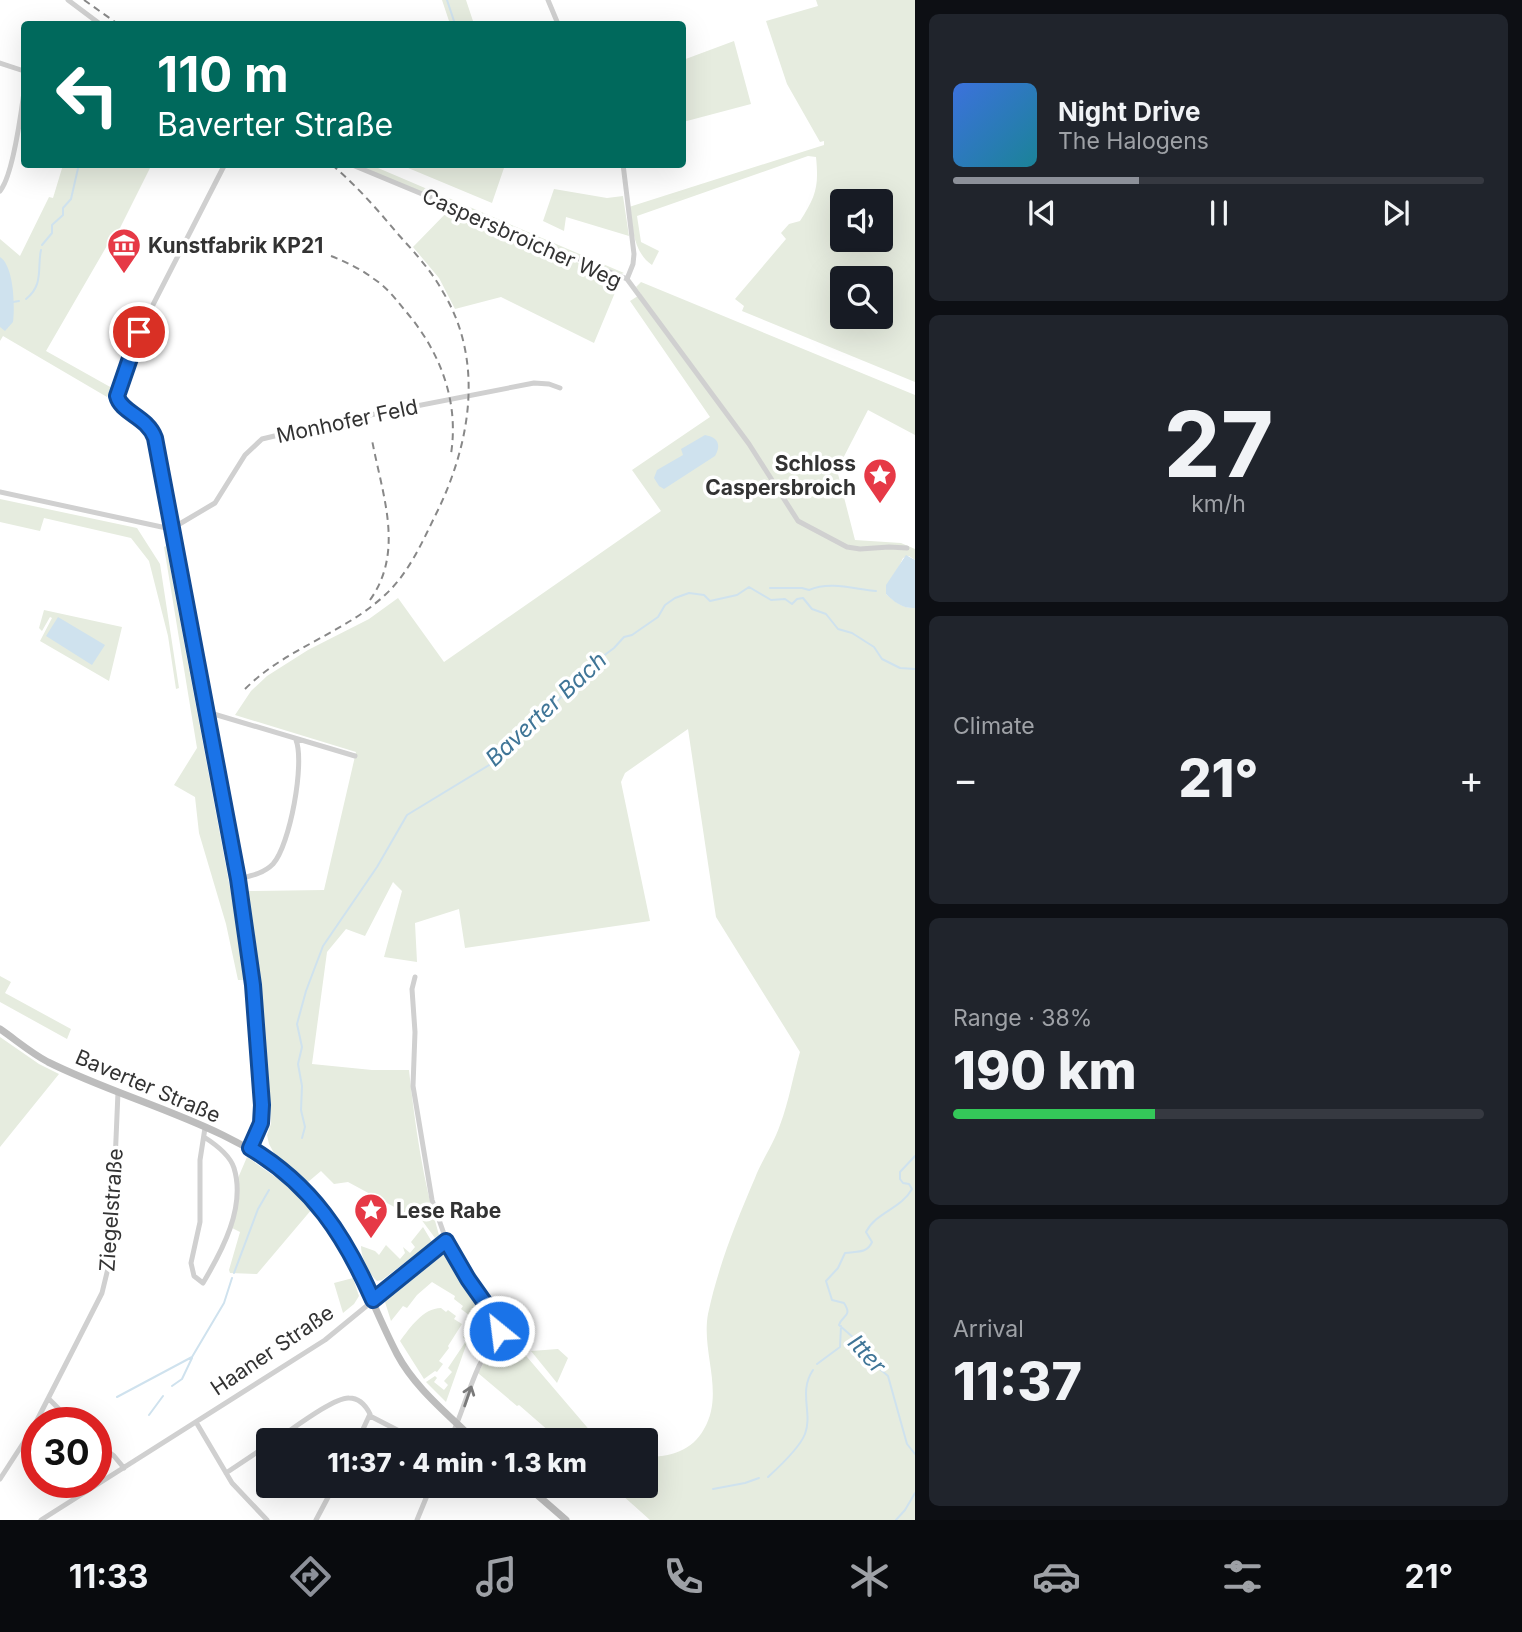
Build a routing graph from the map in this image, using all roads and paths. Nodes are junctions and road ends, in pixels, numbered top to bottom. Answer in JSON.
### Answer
{"nodes":[{"id":1,"x":68,"y":0,"type":"edge"},
{"id":2,"x":548,"y":0,"type":"edge"},
{"id":3,"x":96,"y":21,"type":"edge"},
{"id":4,"x":557,"y":21,"type":"edge"},
{"id":5,"x":0,"y":63,"type":"edge"},
{"id":6,"x":21,"y":70,"type":"edge"},
{"id":7,"x":21,"y":108,"type":"edge"},
{"id":8,"x":223,"y":168,"type":"edge"},
{"id":9,"x":359,"y":168,"type":"edge"},
{"id":10,"x":623,"y":168,"type":"edge"},
{"id":11,"x":0,"y":191,"type":"edge"},
{"id":12,"x":627,"y":279,"type":"junction"},
{"id":13,"x":560,"y":388,"type":"dead end"},
{"id":14,"x":0,"y":492,"type":"edge"},
{"id":15,"x":171,"y":529,"type":"junction"},
{"id":16,"x":907,"y":548,"type":"dead end"},
{"id":17,"x":207,"y":712,"type":"junction"},
{"id":18,"x":296,"y":740,"type":"junction"},
{"id":19,"x":355,"y":756,"type":"dead end"},
{"id":20,"x":238,"y":879,"type":"junction"},
{"id":21,"x":415,"y":976,"type":"dead end"},
{"id":22,"x":0,"y":1030,"type":"edge"},
{"id":23,"x":118,"y":1092,"type":"junction"},
{"id":24,"x":205,"y":1133,"type":"junction"},
{"id":25,"x":250,"y":1148,"type":"junction"},
{"id":26,"x":446,"y":1241,"type":"junction"},
{"id":27,"x":373,"y":1300,"type":"junction"},
{"id":28,"x":49,"y":1399,"type":"junction"},
{"id":29,"x":57,"y":1407,"type":"edge"},
{"id":30,"x":370,"y":1416,"type":"junction"},
{"id":31,"x":196,"y":1422,"type":"junction"},
{"id":32,"x":458,"y":1424,"type":"junction"},
{"id":33,"x":295,"y":1428,"type":"edge"},
{"id":34,"x":364,"y":1428,"type":"edge"},
{"id":35,"x":393,"y":1428,"type":"edge"},
{"id":36,"x":456,"y":1428,"type":"edge"},
{"id":37,"x":462,"y":1428,"type":"edge"},
{"id":38,"x":256,"y":1454,"type":"edge"},
{"id":39,"x":112,"y":1455,"type":"edge"},
{"id":40,"x":124,"y":1468,"type":"junction"},
{"id":41,"x":226,"y":1473,"type":"junction"},
{"id":42,"x":0,"y":1479,"type":"edge"},
{"id":43,"x":328,"y":1498,"type":"edge"},
{"id":44,"x":426,"y":1498,"type":"edge"},
{"id":45,"x":541,"y":1498,"type":"edge"},
{"id":46,"x":41,"y":1520,"type":"edge"},
{"id":47,"x":267,"y":1520,"type":"edge"},
{"id":48,"x":316,"y":1520,"type":"edge"},
{"id":49,"x":417,"y":1520,"type":"edge"},
{"id":50,"x":566,"y":1520,"type":"edge"}],
"edges":[{"from":1,"to":3,"type":"street"},
{"from":2,"to":4,"type":"street"},
{"from":5,"to":6,"type":"street"},
{"from":7,"to":11,"type":"street"},
{"from":8,"to":15,"type":"street"},
{"from":9,"to":12,"type":"street","name":"Caspersbroicher Weg"},
{"from":10,"to":12,"type":"street"},
{"from":12,"to":16,"type":"street","name":"Caspersbroicher Weg"},
{"from":13,"to":15,"type":"street","name":"Monhofer Feld"},
{"from":14,"to":15,"type":"street"},
{"from":15,"to":17,"type":"street"},
{"from":17,"to":18,"type":"street"},
{"from":17,"to":20,"type":"street"},
{"from":18,"to":19,"type":"street"},
{"from":18,"to":20,"type":"street"},
{"from":20,"to":25,"type":"street"},
{"from":21,"to":26,"type":"street"},
{"from":22,"to":23,"type":"main road","name":"Baverter Straße"},
{"from":23,"to":24,"type":"main road","name":"Baverter Straße"},
{"from":23,"to":28,"type":"street","name":"Ziegelstraße"},
{"from":24,"to":24,"type":"street"},
{"from":24,"to":25,"type":"main road","name":"Baverter Straße"},
{"from":25,"to":27,"type":"main road","name":"Baverter Straße"},
{"from":26,"to":27,"type":"street"},
{"from":32,"to":26,"type":"street","one_way":true},
{"from":27,"to":31,"type":"street","name":"Haaner Straße"},
{"from":27,"to":32,"type":"main road"},
{"from":28,"to":29,"type":"street"},
{"from":28,"to":42,"type":"street","name":"Ziegelstraße"},
{"from":30,"to":33,"type":"street"},
{"from":30,"to":34,"type":"street"},
{"from":30,"to":35,"type":"street"},
{"from":31,"to":40,"type":"street","name":"Haaner Straße"},
{"from":31,"to":41,"type":"street"},
{"from":32,"to":36,"type":"street"},
{"from":32,"to":37,"type":"main road"},
{"from":38,"to":41,"type":"street"},
{"from":39,"to":40,"type":"street"},
{"from":40,"to":46,"type":"street","name":"Haaner Straße"},
{"from":41,"to":47,"type":"street"},
{"from":43,"to":48,"type":"street"},
{"from":44,"to":49,"type":"street"},
{"from":45,"to":50,"type":"main road"}]}
